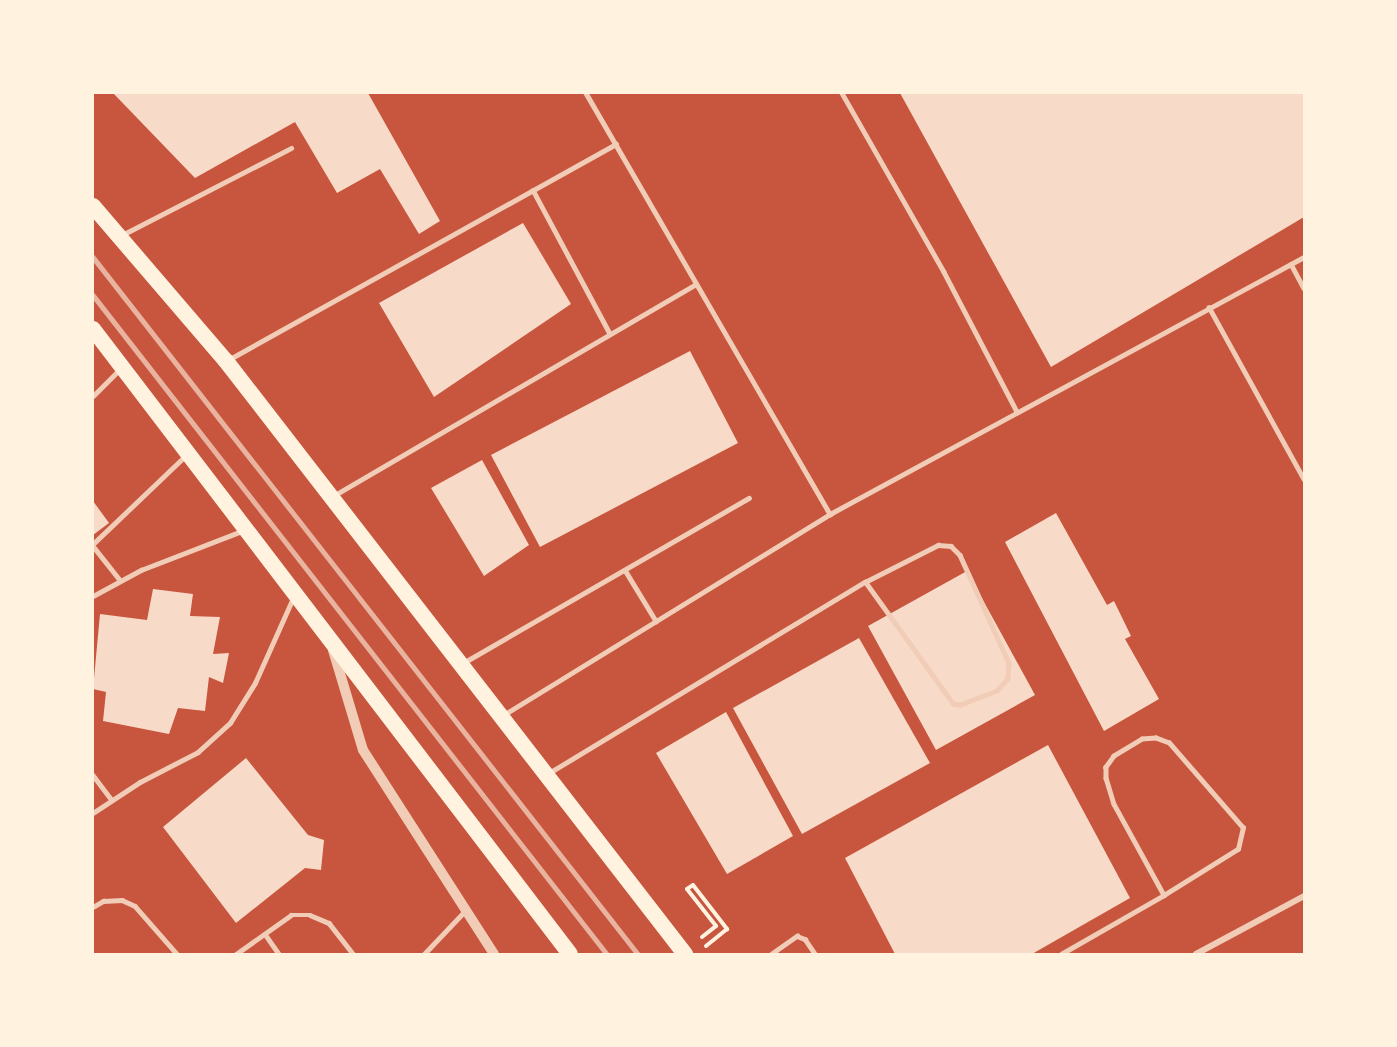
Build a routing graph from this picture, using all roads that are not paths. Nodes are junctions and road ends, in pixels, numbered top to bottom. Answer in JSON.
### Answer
{"nodes":[{"id":1,"x":586,"y":93,"type":"edge"},
{"id":2,"x":842,"y":93,"type":"edge"},
{"id":3,"x":616,"y":144,"type":"junction"},
{"id":4,"x":291,"y":148,"type":"dead end"},
{"id":5,"x":533,"y":190,"type":"junction"},
{"id":6,"x":93,"y":206,"type":"edge"},
{"id":7,"x":119,"y":236,"type":"junction"},
{"id":8,"x":1304,"y":257,"type":"edge"},
{"id":9,"x":1291,"y":264,"type":"junction"},
{"id":10,"x":696,"y":284,"type":"junction"},
{"id":11,"x":1304,"y":288,"type":"edge"},
{"id":12,"x":1209,"y":307,"type":"junction"},
{"id":13,"x":93,"y":329,"type":"edge"},
{"id":14,"x":609,"y":332,"type":"junction"},
{"id":15,"x":226,"y":361,"type":"junction"},
{"id":16,"x":122,"y":367,"type":"junction"},
{"id":17,"x":93,"y":396,"type":"edge"},
{"id":18,"x":1016,"y":410,"type":"junction"},
{"id":19,"x":186,"y":455,"type":"junction"},
{"id":20,"x":1304,"y":479,"type":"edge"},
{"id":21,"x":333,"y":496,"type":"junction"},
{"id":22,"x":749,"y":498,"type":"dead end"},
{"id":23,"x":830,"y":514,"type":"junction"},
{"id":24,"x":246,"y":530,"type":"junction"},
{"id":25,"x":93,"y":545,"type":"edge"},
{"id":26,"x":625,"y":570,"type":"junction"},
{"id":27,"x":120,"y":580,"type":"junction"},
{"id":28,"x":865,"y":582,"type":"junction"},
{"id":29,"x":295,"y":593,"type":"junction"},
{"id":30,"x":93,"y":596,"type":"edge"},
{"id":31,"x":656,"y":621,"type":"junction"},
{"id":32,"x":330,"y":638,"type":"junction"},
{"id":33,"x":461,"y":665,"type":"junction"},
{"id":34,"x":501,"y":717,"type":"junction"},
{"id":35,"x":93,"y":775,"type":"edge"},
{"id":36,"x":546,"y":775,"type":"junction"},
{"id":37,"x":111,"y":799,"type":"junction"},
{"id":38,"x":93,"y":813,"type":"edge"},
{"id":39,"x":1164,"y":895,"type":"junction"},
{"id":40,"x":1304,"y":896,"type":"edge"},
{"id":41,"x":93,"y":907,"type":"edge"},
{"id":42,"x":464,"y":912,"type":"junction"},
{"id":43,"x":265,"y":934,"type":"junction"},
{"id":44,"x":177,"y":954,"type":"edge"},
{"id":45,"x":236,"y":954,"type":"edge"},
{"id":46,"x":279,"y":954,"type":"edge"},
{"id":47,"x":353,"y":954,"type":"edge"},
{"id":48,"x":424,"y":954,"type":"edge"},
{"id":49,"x":494,"y":954,"type":"edge"},
{"id":50,"x":570,"y":954,"type":"edge"},
{"id":51,"x":686,"y":954,"type":"edge"},
{"id":52,"x":771,"y":954,"type":"edge"},
{"id":53,"x":815,"y":954,"type":"edge"},
{"id":54,"x":1061,"y":954,"type":"edge"},
{"id":55,"x":1196,"y":954,"type":"edge"}],
"edges":[{"from":1,"to":3,"type":"lane"},
{"from":2,"to":18,"type":"lane"},
{"from":3,"to":5,"type":"lane"},
{"from":3,"to":10,"type":"lane"},
{"from":4,"to":7,"type":"lane"},
{"from":5,"to":14,"type":"lane"},
{"from":5,"to":15,"type":"lane"},
{"from":6,"to":7,"type":"highway"},
{"from":7,"to":15,"type":"highway"},
{"from":8,"to":9,"type":"lane"},
{"from":9,"to":11,"type":"lane"},
{"from":9,"to":12,"type":"lane"},
{"from":10,"to":14,"type":"lane"},
{"from":10,"to":23,"type":"lane"},
{"from":12,"to":18,"type":"lane"},
{"from":12,"to":20,"type":"lane"},
{"from":13,"to":16,"type":"highway"},
{"from":14,"to":21,"type":"lane"},
{"from":15,"to":21,"type":"highway"},
{"from":16,"to":17,"type":"lane"},
{"from":16,"to":19,"type":"highway"},
{"from":18,"to":23,"type":"lane"},
{"from":19,"to":24,"type":"highway"},
{"from":19,"to":25,"type":"lane"},
{"from":21,"to":33,"type":"highway"},
{"from":22,"to":26,"type":"lane"},
{"from":23,"to":31,"type":"lane"},
{"from":24,"to":27,"type":"lane"},
{"from":24,"to":29,"type":"highway"},
{"from":25,"to":27,"type":"lane"},
{"from":26,"to":31,"type":"lane"},
{"from":26,"to":33,"type":"lane"},
{"from":27,"to":30,"type":"lane"},
{"from":28,"to":28,"type":"lane"},
{"from":28,"to":36,"type":"lane"},
{"from":29,"to":32,"type":"highway"},
{"from":29,"to":37,"type":"lane"},
{"from":31,"to":34,"type":"lane"},
{"from":32,"to":42,"type":"street"},
{"from":32,"to":50,"type":"highway"},
{"from":33,"to":34,"type":"highway"},
{"from":34,"to":36,"type":"highway"},
{"from":35,"to":37,"type":"lane"},
{"from":36,"to":51,"type":"highway"},
{"from":37,"to":38,"type":"lane"},
{"from":39,"to":39,"type":"lane"},
{"from":39,"to":54,"type":"lane"},
{"from":40,"to":55,"type":"street"},
{"from":41,"to":44,"type":"lane"},
{"from":42,"to":48,"type":"lane"},
{"from":42,"to":49,"type":"street"},
{"from":43,"to":45,"type":"lane"},
{"from":43,"to":46,"type":"lane"},
{"from":43,"to":47,"type":"lane"},
{"from":52,"to":53,"type":"lane"}]}
